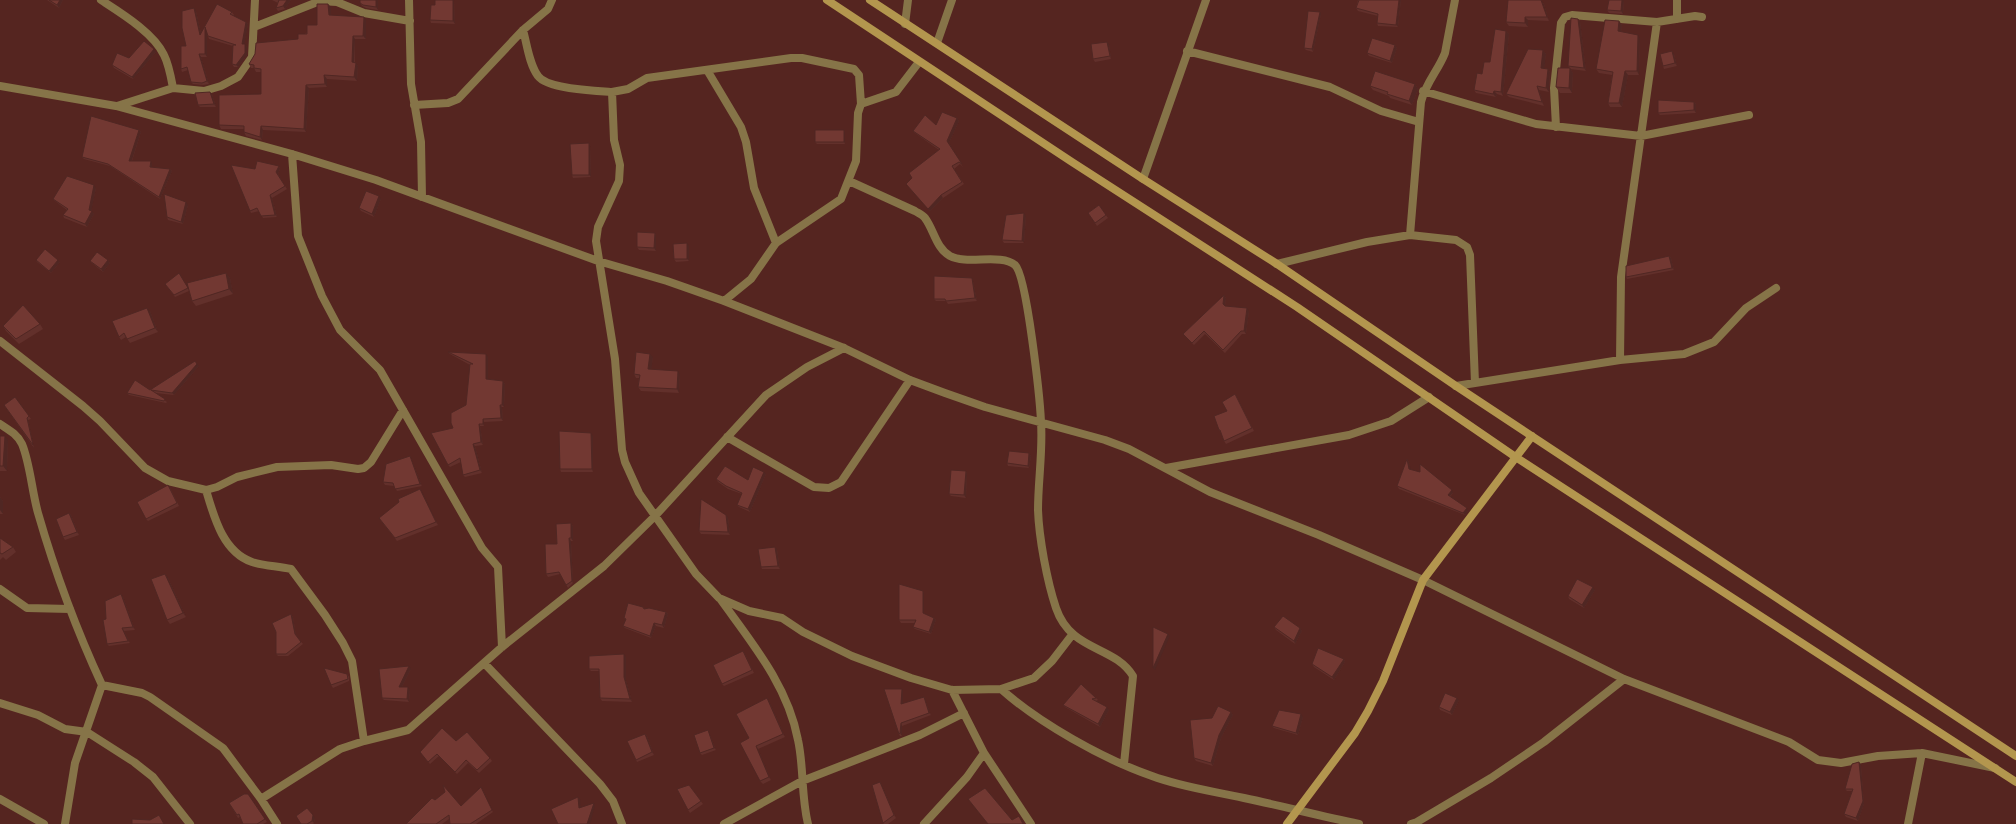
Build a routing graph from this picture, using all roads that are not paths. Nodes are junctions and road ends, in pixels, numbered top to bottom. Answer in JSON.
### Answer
{"nodes":[{"id":1,"x":101,"y":0,"type":"edge"},
{"id":2,"x":255,"y":0,"type":"edge"},
{"id":3,"x":329,"y":0,"type":"edge"},
{"id":4,"x":410,"y":0,"type":"edge"},
{"id":5,"x":552,"y":0,"type":"edge"},
{"id":6,"x":827,"y":0,"type":"edge"},
{"id":7,"x":870,"y":0,"type":"edge"},
{"id":8,"x":908,"y":0,"type":"edge"},
{"id":9,"x":952,"y":0,"type":"edge"},
{"id":10,"x":1206,"y":0,"type":"edge"},
{"id":11,"x":1455,"y":0,"type":"edge"},
{"id":12,"x":1677,"y":0,"type":"edge"},
{"id":13,"x":1702,"y":16,"type":"dead end"},
{"id":14,"x":1677,"y":19,"type":"junction"},
{"id":15,"x":410,"y":21,"type":"junction"},
{"id":16,"x":1657,"y":22,"type":"junction"},
{"id":17,"x":905,"y":24,"type":"junction"},
{"id":18,"x":254,"y":27,"type":"junction"},
{"id":19,"x":523,"y":30,"type":"junction"},
{"id":20,"x":937,"y":43,"type":"junction"},
{"id":21,"x":1187,"y":51,"type":"junction"},
{"id":22,"x":919,"y":62,"type":"junction"},
{"id":23,"x":707,"y":70,"type":"junction"},
{"id":24,"x":0,"y":86,"type":"edge"},
{"id":25,"x":173,"y":88,"type":"junction"},
{"id":26,"x":1424,"y":91,"type":"junction"},
{"id":27,"x":612,"y":92,"type":"junction"},
{"id":28,"x":862,"y":104,"type":"junction"},
{"id":29,"x":414,"y":105,"type":"junction"},
{"id":30,"x":116,"y":106,"type":"junction"},
{"id":31,"x":1749,"y":115,"type":"dead end"},
{"id":32,"x":1419,"y":122,"type":"junction"},
{"id":33,"x":1556,"y":127,"type":"junction"},
{"id":34,"x":1641,"y":136,"type":"junction"},
{"id":35,"x":292,"y":154,"type":"junction"},
{"id":36,"x":1143,"y":179,"type":"junction"},
{"id":37,"x":849,"y":181,"type":"junction"},
{"id":38,"x":422,"y":197,"type":"junction"},
{"id":39,"x":1410,"y":235,"type":"junction"},
{"id":40,"x":776,"y":243,"type":"junction"},
{"id":41,"x":598,"y":261,"type":"junction"},
{"id":42,"x":1277,"y":264,"type":"junction"},
{"id":43,"x":1776,"y":288,"type":"dead end"},
{"id":44,"x":724,"y":301,"type":"junction"},
{"id":45,"x":0,"y":341,"type":"edge"},
{"id":46,"x":844,"y":348,"type":"junction"},
{"id":47,"x":1620,"y":360,"type":"junction"},
{"id":48,"x":910,"y":380,"type":"junction"},
{"id":49,"x":1475,"y":383,"type":"junction"},
{"id":50,"x":1456,"y":386,"type":"junction"},
{"id":51,"x":1429,"y":396,"type":"junction"},
{"id":52,"x":404,"y":410,"type":"junction"},
{"id":53,"x":1042,"y":423,"type":"junction"},
{"id":54,"x":0,"y":424,"type":"edge"},
{"id":55,"x":1532,"y":436,"type":"junction"},
{"id":56,"x":727,"y":437,"type":"junction"},
{"id":57,"x":1517,"y":458,"type":"junction"},
{"id":58,"x":1166,"y":468,"type":"junction"},
{"id":59,"x":206,"y":490,"type":"junction"},
{"id":60,"x":655,"y":516,"type":"junction"},
{"id":61,"x":1423,"y":580,"type":"junction"},
{"id":62,"x":0,"y":589,"type":"edge"},
{"id":63,"x":719,"y":598,"type":"junction"},
{"id":64,"x":70,"y":609,"type":"junction"},
{"id":65,"x":1072,"y":635,"type":"junction"},
{"id":66,"x":502,"y":647,"type":"junction"},
{"id":67,"x":484,"y":663,"type":"junction"},
{"id":68,"x":1624,"y":679,"type":"junction"},
{"id":69,"x":102,"y":685,"type":"junction"},
{"id":70,"x":1001,"y":689,"type":"junction"},
{"id":71,"x":952,"y":690,"type":"junction"},
{"id":72,"x":0,"y":703,"type":"edge"},
{"id":73,"x":964,"y":713,"type":"junction"},
{"id":74,"x":87,"y":732,"type":"junction"},
{"id":75,"x":364,"y":741,"type":"junction"},
{"id":76,"x":984,"y":753,"type":"junction"},
{"id":77,"x":1922,"y":753,"type":"junction"},
{"id":78,"x":2016,"y":756,"type":"edge"},
{"id":79,"x":1124,"y":764,"type":"junction"},
{"id":80,"x":1995,"y":768,"type":"junction"},
{"id":81,"x":802,"y":782,"type":"junction"},
{"id":82,"x":2016,"y":782,"type":"edge"},
{"id":83,"x":0,"y":798,"type":"edge"},
{"id":84,"x":261,"y":799,"type":"junction"},
{"id":85,"x":1297,"y":811,"type":"junction"},
{"id":86,"x":44,"y":824,"type":"edge"},
{"id":87,"x":66,"y":824,"type":"edge"},
{"id":88,"x":190,"y":824,"type":"edge"},
{"id":89,"x":277,"y":824,"type":"edge"},
{"id":90,"x":622,"y":824,"type":"edge"},
{"id":91,"x":724,"y":824,"type":"edge"},
{"id":92,"x":808,"y":824,"type":"edge"},
{"id":93,"x":924,"y":824,"type":"edge"},
{"id":94,"x":1031,"y":824,"type":"edge"},
{"id":95,"x":1287,"y":824,"type":"edge"},
{"id":96,"x":1359,"y":824,"type":"edge"},
{"id":97,"x":1411,"y":824,"type":"edge"},
{"id":98,"x":1908,"y":824,"type":"edge"}],
"edges":[{"from":1,"to":25,"type":"street"},
{"from":2,"to":18,"type":"street"},
{"from":3,"to":15,"type":"street"},
{"from":3,"to":18,"type":"street"},
{"from":4,"to":15,"type":"street"},
{"from":5,"to":19,"type":"street"},
{"from":6,"to":22,"type":"street"},
{"from":7,"to":17,"type":"street"},
{"from":8,"to":17,"type":"street"},
{"from":9,"to":20,"type":"street"},
{"from":10,"to":21,"type":"street"},
{"from":11,"to":26,"type":"street"},
{"from":12,"to":14,"type":"street"},
{"from":13,"to":14,"type":"street"},
{"from":14,"to":16,"type":"street"},
{"from":15,"to":29,"type":"street"},
{"from":16,"to":33,"type":"street"},
{"from":16,"to":34,"type":"street"},
{"from":17,"to":20,"type":"street"},
{"from":18,"to":25,"type":"street"},
{"from":19,"to":27,"type":"street"},
{"from":19,"to":29,"type":"street"},
{"from":20,"to":36,"type":"street"},
{"from":21,"to":32,"type":"street"},
{"from":21,"to":36,"type":"street"},
{"from":22,"to":28,"type":"street"},
{"from":22,"to":51,"type":"street"},
{"from":23,"to":27,"type":"street"},
{"from":23,"to":28,"type":"street"},
{"from":23,"to":40,"type":"street"},
{"from":24,"to":30,"type":"street"},
{"from":25,"to":30,"type":"street"},
{"from":26,"to":32,"type":"street"},
{"from":26,"to":33,"type":"street"},
{"from":27,"to":41,"type":"street"},
{"from":28,"to":37,"type":"street"},
{"from":29,"to":38,"type":"street"},
{"from":30,"to":35,"type":"street"},
{"from":31,"to":34,"type":"street"},
{"from":32,"to":39,"type":"street"},
{"from":33,"to":34,"type":"street"},
{"from":34,"to":47,"type":"street"},
{"from":35,"to":38,"type":"street"},
{"from":35,"to":52,"type":"street"},
{"from":36,"to":42,"type":"street"},
{"from":37,"to":40,"type":"street"},
{"from":37,"to":53,"type":"street"},
{"from":38,"to":41,"type":"street"},
{"from":39,"to":42,"type":"street"},
{"from":39,"to":49,"type":"street"},
{"from":40,"to":44,"type":"street"},
{"from":41,"to":44,"type":"street"},
{"from":41,"to":60,"type":"street"},
{"from":42,"to":50,"type":"street"},
{"from":43,"to":47,"type":"street"},
{"from":44,"to":46,"type":"street"},
{"from":45,"to":59,"type":"street"},
{"from":46,"to":48,"type":"street"},
{"from":46,"to":56,"type":"street"},
{"from":47,"to":49,"type":"street"},
{"from":48,"to":53,"type":"street"},
{"from":48,"to":56,"type":"street"},
{"from":49,"to":50,"type":"street"},
{"from":50,"to":55,"type":"street"},
{"from":51,"to":57,"type":"street"},
{"from":51,"to":58,"type":"street"},
{"from":52,"to":59,"type":"street"},
{"from":52,"to":66,"type":"street"},
{"from":53,"to":58,"type":"street"},
{"from":53,"to":65,"type":"street"},
{"from":54,"to":64,"type":"street"},
{"from":55,"to":57,"type":"street"},
{"from":55,"to":78,"type":"street"},
{"from":56,"to":60,"type":"street"},
{"from":57,"to":61,"type":"street"},
{"from":57,"to":80,"type":"street"},
{"from":58,"to":61,"type":"street"},
{"from":59,"to":75,"type":"street"},
{"from":60,"to":63,"type":"street"},
{"from":60,"to":66,"type":"street"},
{"from":61,"to":68,"type":"street"},
{"from":61,"to":85,"type":"street"},
{"from":62,"to":64,"type":"street"},
{"from":63,"to":71,"type":"street"},
{"from":63,"to":81,"type":"street"},
{"from":64,"to":69,"type":"street"},
{"from":65,"to":70,"type":"street"},
{"from":65,"to":79,"type":"street"},
{"from":66,"to":67,"type":"street"},
{"from":67,"to":75,"type":"street"},
{"from":67,"to":90,"type":"street"},
{"from":68,"to":77,"type":"street"},
{"from":68,"to":97,"type":"street"},
{"from":69,"to":74,"type":"street"},
{"from":69,"to":84,"type":"street"},
{"from":70,"to":71,"type":"street"},
{"from":70,"to":79,"type":"street"},
{"from":71,"to":73,"type":"street"},
{"from":72,"to":74,"type":"street"},
{"from":73,"to":76,"type":"street"},
{"from":73,"to":81,"type":"street"},
{"from":74,"to":87,"type":"street"},
{"from":74,"to":88,"type":"street"},
{"from":75,"to":84,"type":"street"},
{"from":76,"to":93,"type":"street"},
{"from":76,"to":94,"type":"street"},
{"from":77,"to":80,"type":"street"},
{"from":77,"to":98,"type":"street"},
{"from":79,"to":85,"type":"street"},
{"from":80,"to":82,"type":"street"},
{"from":81,"to":91,"type":"street"},
{"from":81,"to":92,"type":"street"},
{"from":83,"to":86,"type":"street"},
{"from":84,"to":89,"type":"street"},
{"from":85,"to":95,"type":"street"},
{"from":85,"to":96,"type":"street"}]}
